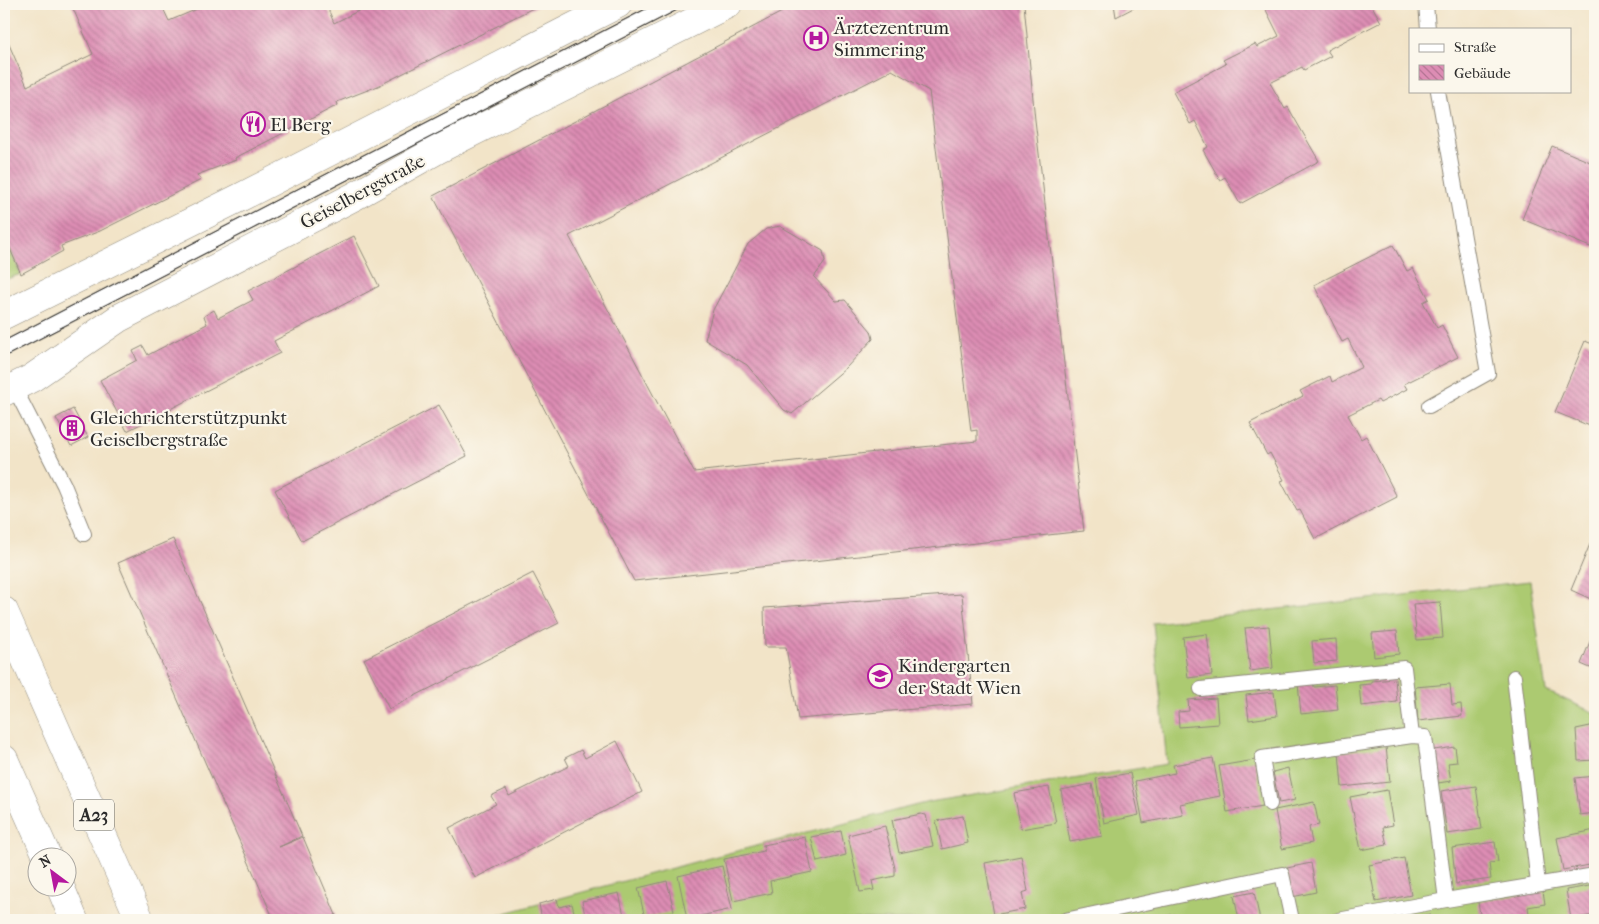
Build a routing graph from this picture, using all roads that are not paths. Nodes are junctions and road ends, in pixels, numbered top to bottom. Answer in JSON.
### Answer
{"nodes":[{"id":1,"x":618,"y":4,"type":"edge"},
{"id":2,"x":672,"y":4,"type":"edge"},
{"id":3,"x":728,"y":4,"type":"edge"},
{"id":4,"x":1426,"y":4,"type":"edge"},
{"id":5,"x":1428,"y":28,"type":"edge"},
{"id":6,"x":1438,"y":92,"type":"edge"},
{"id":7,"x":4,"y":315,"type":"edge"},
{"id":8,"x":4,"y":349,"type":"edge"},
{"id":9,"x":9,"y":390,"type":"edge"},
{"id":10,"x":1429,"y":406,"type":"dead end"},
{"id":11,"x":84,"y":534,"type":"dead end"},
{"id":12,"x":4,"y":611,"type":"edge"},
{"id":13,"x":1514,"y":677,"type":"dead end"},
{"id":14,"x":1200,"y":690,"type":"dead end"},
{"id":15,"x":1412,"y":736,"type":"junction"},
{"id":16,"x":4,"y":759,"type":"edge"},
{"id":17,"x":1270,"y":804,"type":"dead end"},
{"id":18,"x":42,"y":846,"type":"edge"},
{"id":19,"x":1595,"y":875,"type":"edge"},
{"id":20,"x":1538,"y":884,"type":"junction"},
{"id":21,"x":64,"y":896,"type":"edge"},
{"id":22,"x":1446,"y":900,"type":"junction"},
{"id":23,"x":74,"y":920,"type":"edge"},
{"id":24,"x":140,"y":920,"type":"edge"},
{"id":25,"x":1065,"y":920,"type":"edge"},
{"id":26,"x":1292,"y":920,"type":"edge"},
{"id":27,"x":1338,"y":920,"type":"edge"}],
"edges":[{"from":1,"to":7,"type":"main road"},
{"from":2,"to":8,"type":"lane"},
{"from":3,"to":9,"type":"main road","name":"Geiselbergstraße"},
{"from":4,"to":5,"type":"lane"},
{"from":6,"to":10,"type":"lane"},
{"from":9,"to":11,"type":"lane"},
{"from":12,"to":24,"type":"main road","number":"A23"},
{"from":13,"to":20,"type":"lane"},
{"from":14,"to":15,"type":"lane"},
{"from":15,"to":17,"type":"lane"},
{"from":15,"to":22,"type":"lane"},
{"from":16,"to":18,"type":"main road"},
{"from":19,"to":20,"type":"lane"},
{"from":20,"to":22,"type":"lane"},
{"from":21,"to":23,"type":"main road"},
{"from":22,"to":27,"type":"lane"},
{"from":25,"to":26,"type":"lane"}]}
